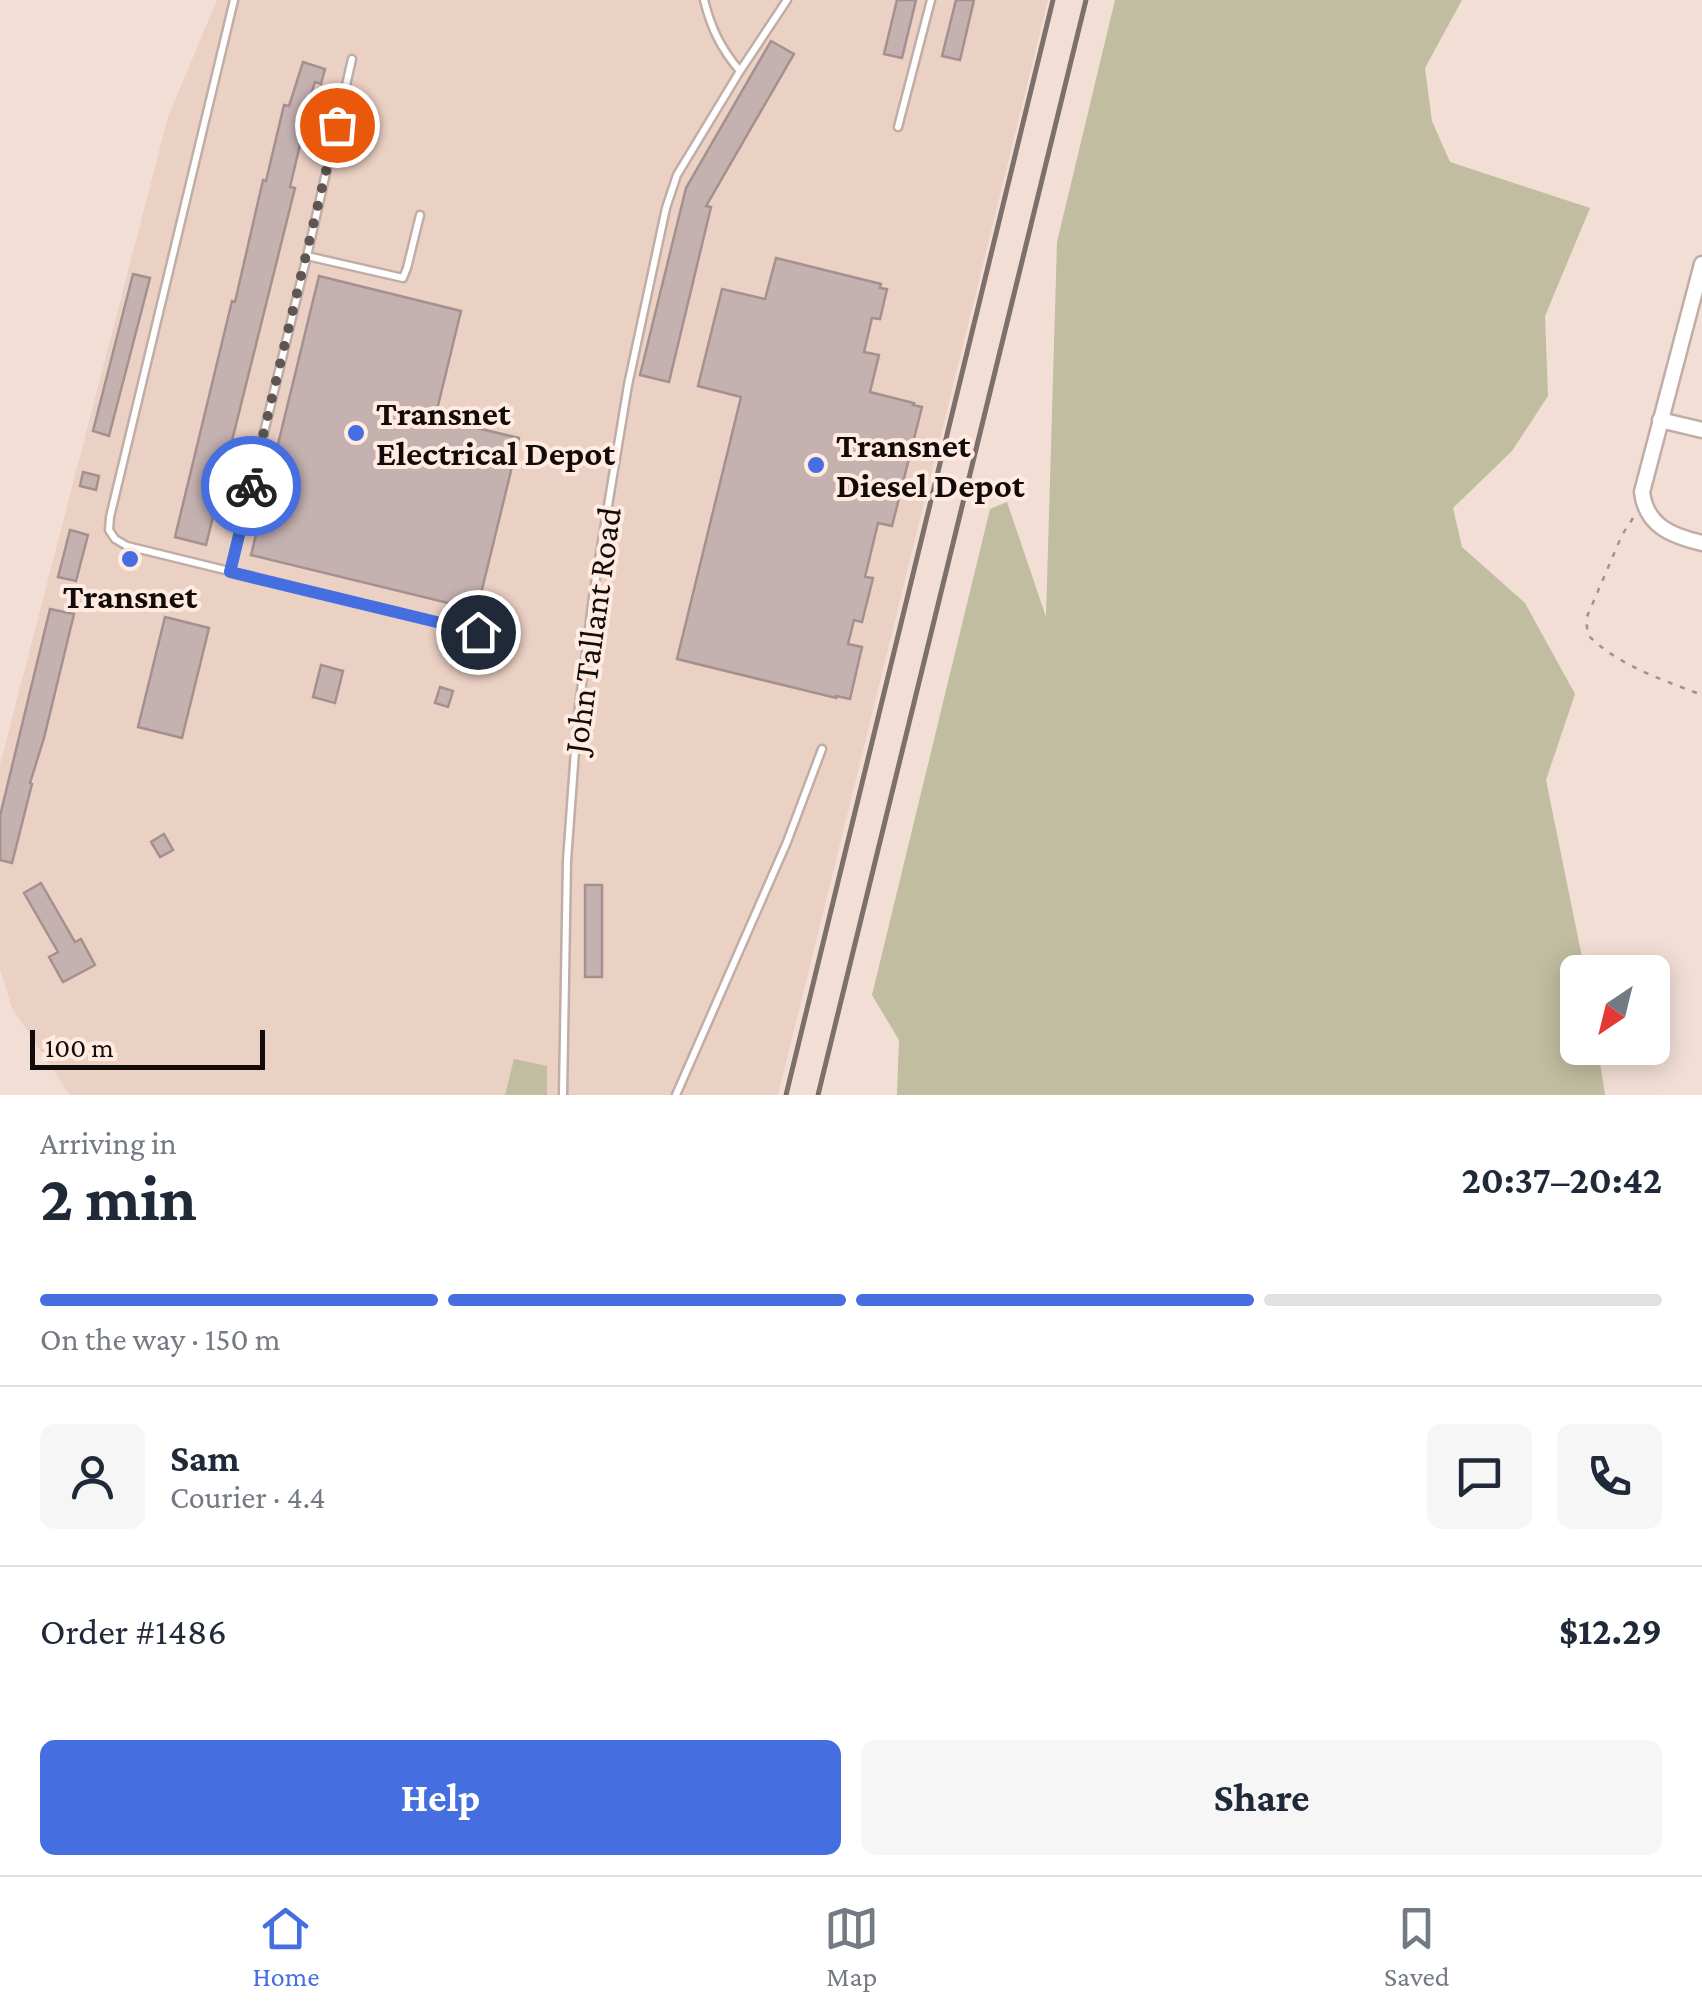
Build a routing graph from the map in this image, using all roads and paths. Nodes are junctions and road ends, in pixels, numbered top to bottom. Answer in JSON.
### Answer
{"nodes":[{"id":1,"x":234,"y":0,"type":"edge"},
{"id":2,"x":704,"y":0,"type":"edge"},
{"id":3,"x":787,"y":0,"type":"edge"},
{"id":4,"x":930,"y":0,"type":"edge"},
{"id":5,"x":352,"y":59,"type":"dead end"},
{"id":6,"x":740,"y":70,"type":"junction"},
{"id":7,"x":898,"y":127,"type":"dead end"},
{"id":8,"x":420,"y":215,"type":"dead end"},
{"id":9,"x":307,"y":256,"type":"junction"},
{"id":10,"x":1702,"y":264,"type":"edge"},
{"id":11,"x":1695,"y":326,"type":"edge"},
{"id":12,"x":1660,"y":420,"type":"junction"},
{"id":13,"x":1702,"y":430,"type":"edge"},
{"id":14,"x":1644,"y":506,"type":"junction"},
{"id":15,"x":1702,"y":544,"type":"edge"},
{"id":16,"x":230,"y":572,"type":"junction"},
{"id":17,"x":478,"y":632,"type":"dead end"},
{"id":18,"x":1702,"y":694,"type":"edge"},
{"id":19,"x":822,"y":749,"type":"dead end"},
{"id":20,"x":564,"y":1095,"type":"edge"},
{"id":21,"x":676,"y":1095,"type":"edge"}],
"edges":[{"from":1,"to":16,"type":"lane"},
{"from":2,"to":6,"type":"lane"},
{"from":3,"to":6,"type":"lane","name":"John Tallant Road"},
{"from":4,"to":7,"type":"lane"},
{"from":5,"to":9,"type":"lane"},
{"from":6,"to":20,"type":"lane","name":"John Tallant Road"},
{"from":8,"to":9,"type":"lane"},
{"from":9,"to":16,"type":"lane"},
{"from":10,"to":11,"type":"street"},
{"from":11,"to":12,"type":"street"},
{"from":12,"to":13,"type":"street"},
{"from":12,"to":14,"type":"street"},
{"from":14,"to":15,"type":"street"},
{"from":14,"to":18,"type":"path"},
{"from":16,"to":17,"type":"lane"},
{"from":19,"to":21,"type":"lane"}]}
